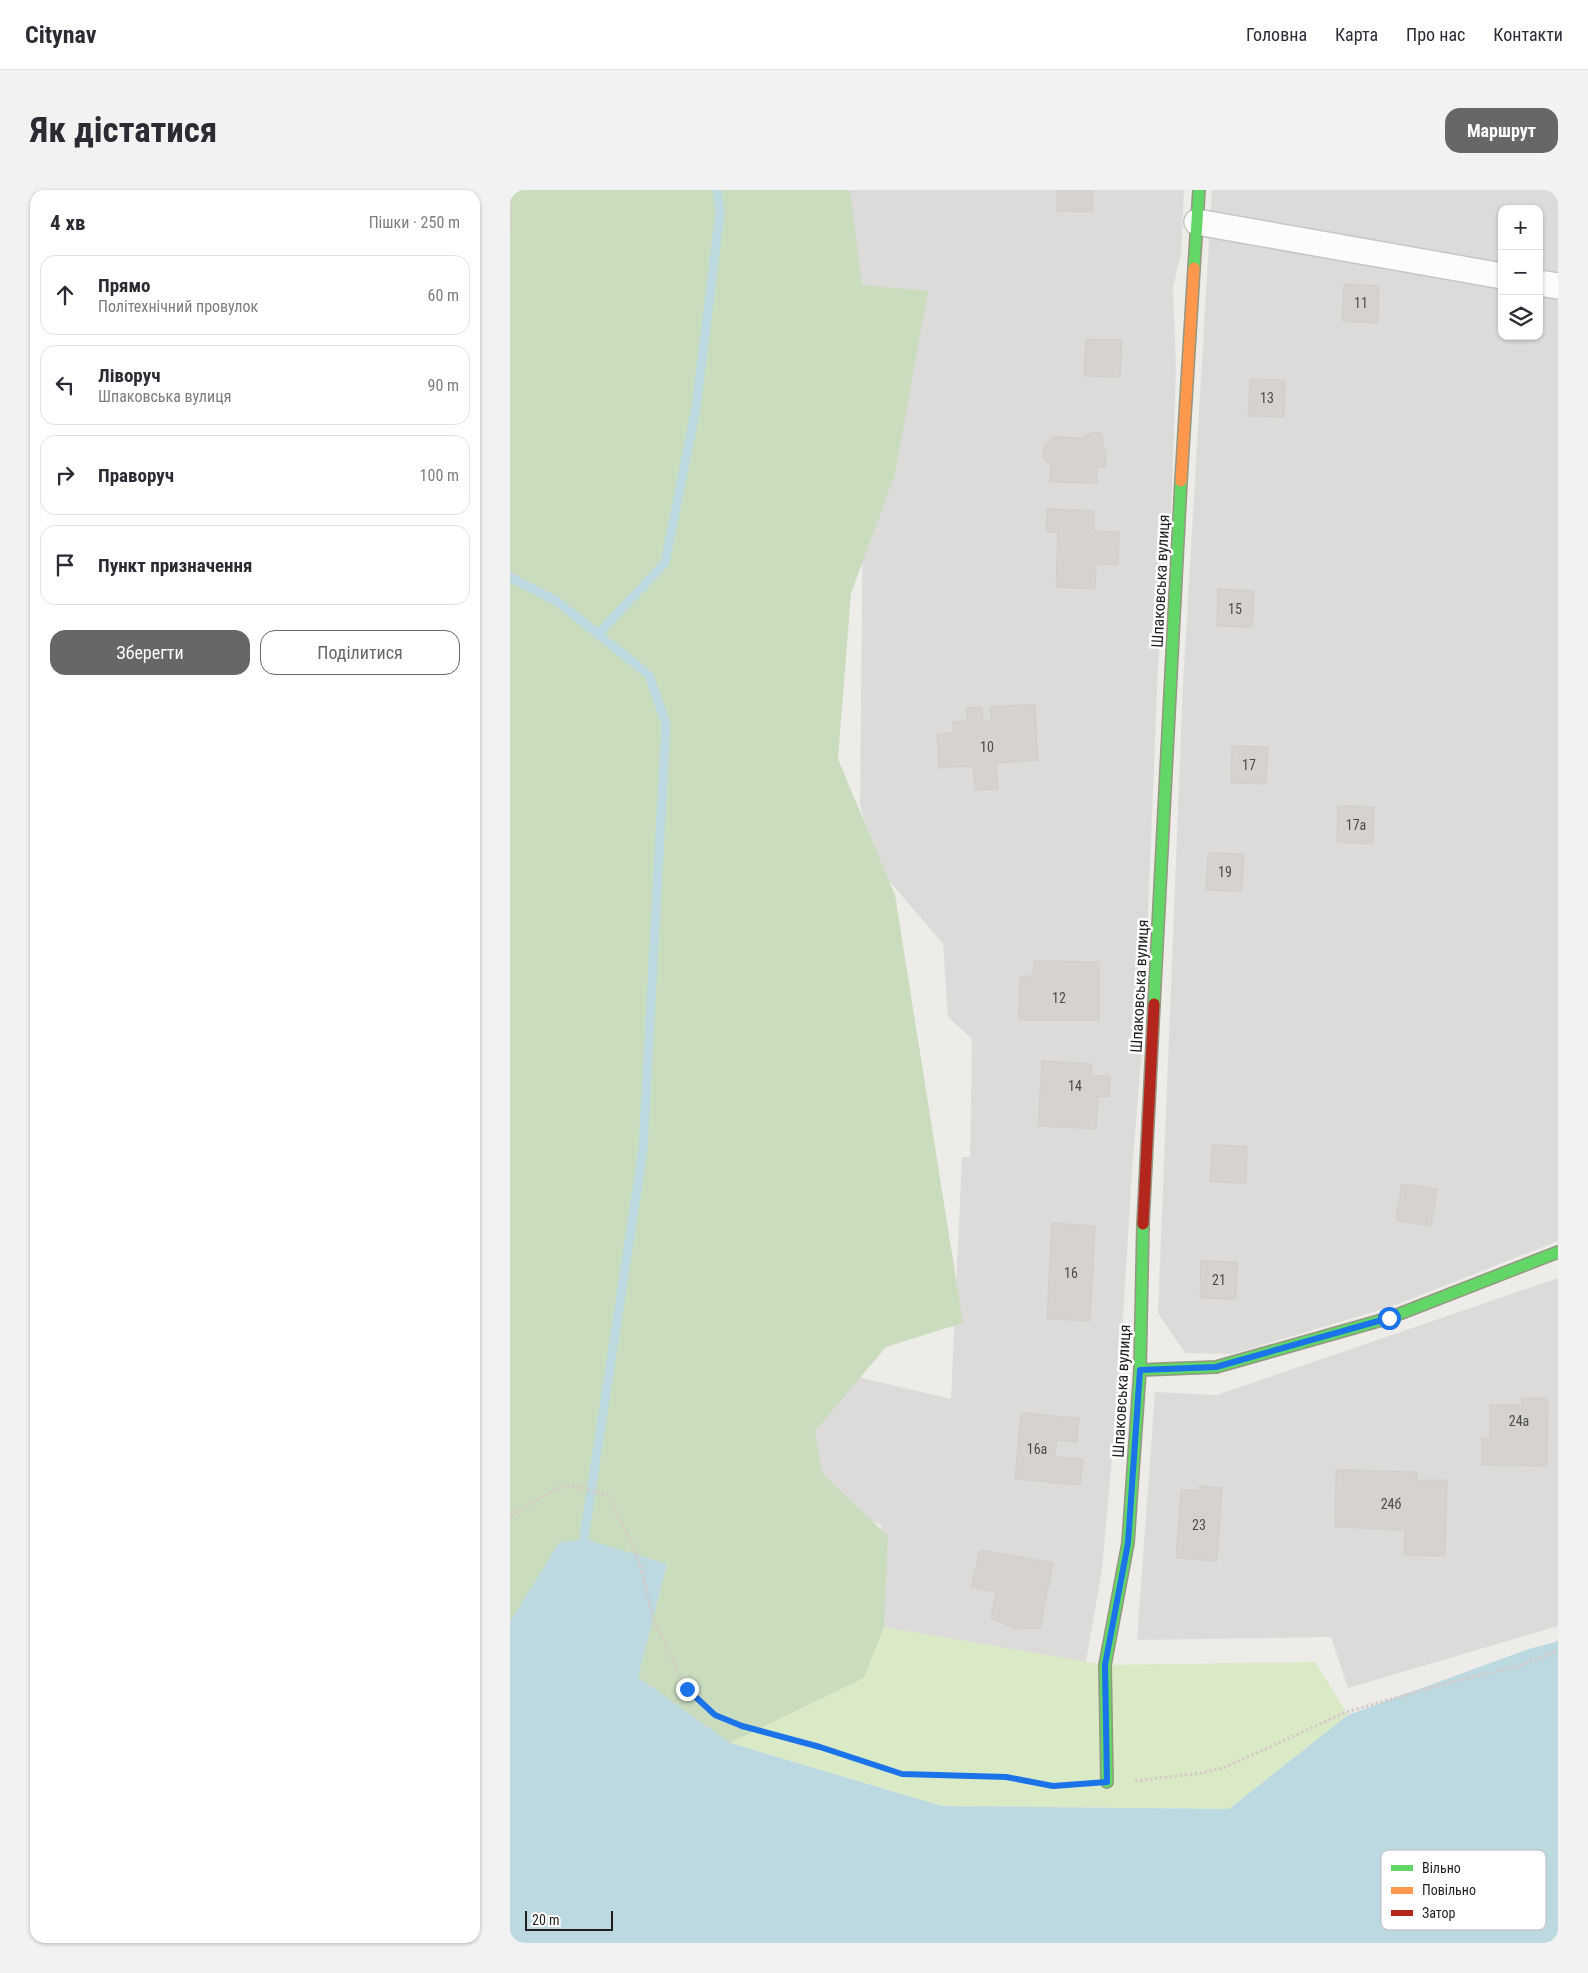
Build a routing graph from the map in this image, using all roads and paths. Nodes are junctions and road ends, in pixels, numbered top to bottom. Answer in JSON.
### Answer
{"nodes":[{"id":1,"x":511,"y":190,"type":"edge"},
{"id":2,"x":1199,"y":190,"type":"edge"},
{"id":3,"x":1197,"y":222,"type":"junction"},
{"id":4,"x":510,"y":227,"type":"edge"},
{"id":5,"x":1498,"y":275,"type":"edge"},
{"id":6,"x":1543,"y":284,"type":"edge"},
{"id":7,"x":1558,"y":286,"type":"edge"},
{"id":8,"x":1558,"y":1252,"type":"edge"},
{"id":9,"x":1140,"y":1370,"type":"junction"},
{"id":10,"x":510,"y":1516,"type":"edge"},
{"id":11,"x":1558,"y":1650,"type":"edge"},
{"id":12,"x":1107,"y":1782,"type":"junction"}],
"edges":[{"from":1,"to":4,"type":"path"},
{"from":2,"to":3,"type":"street","name":"Шпаковська вулиця"},
{"from":3,"to":5,"type":"street"},
{"from":3,"to":9,"type":"street","name":"Шпаковська вулиця"},
{"from":6,"to":7,"type":"street"},
{"from":8,"to":9,"type":"street"},
{"from":9,"to":12,"type":"street","name":"Шпаковська вулиця"},
{"from":10,"to":12,"type":"path"},
{"from":11,"to":12,"type":"path"}]}
